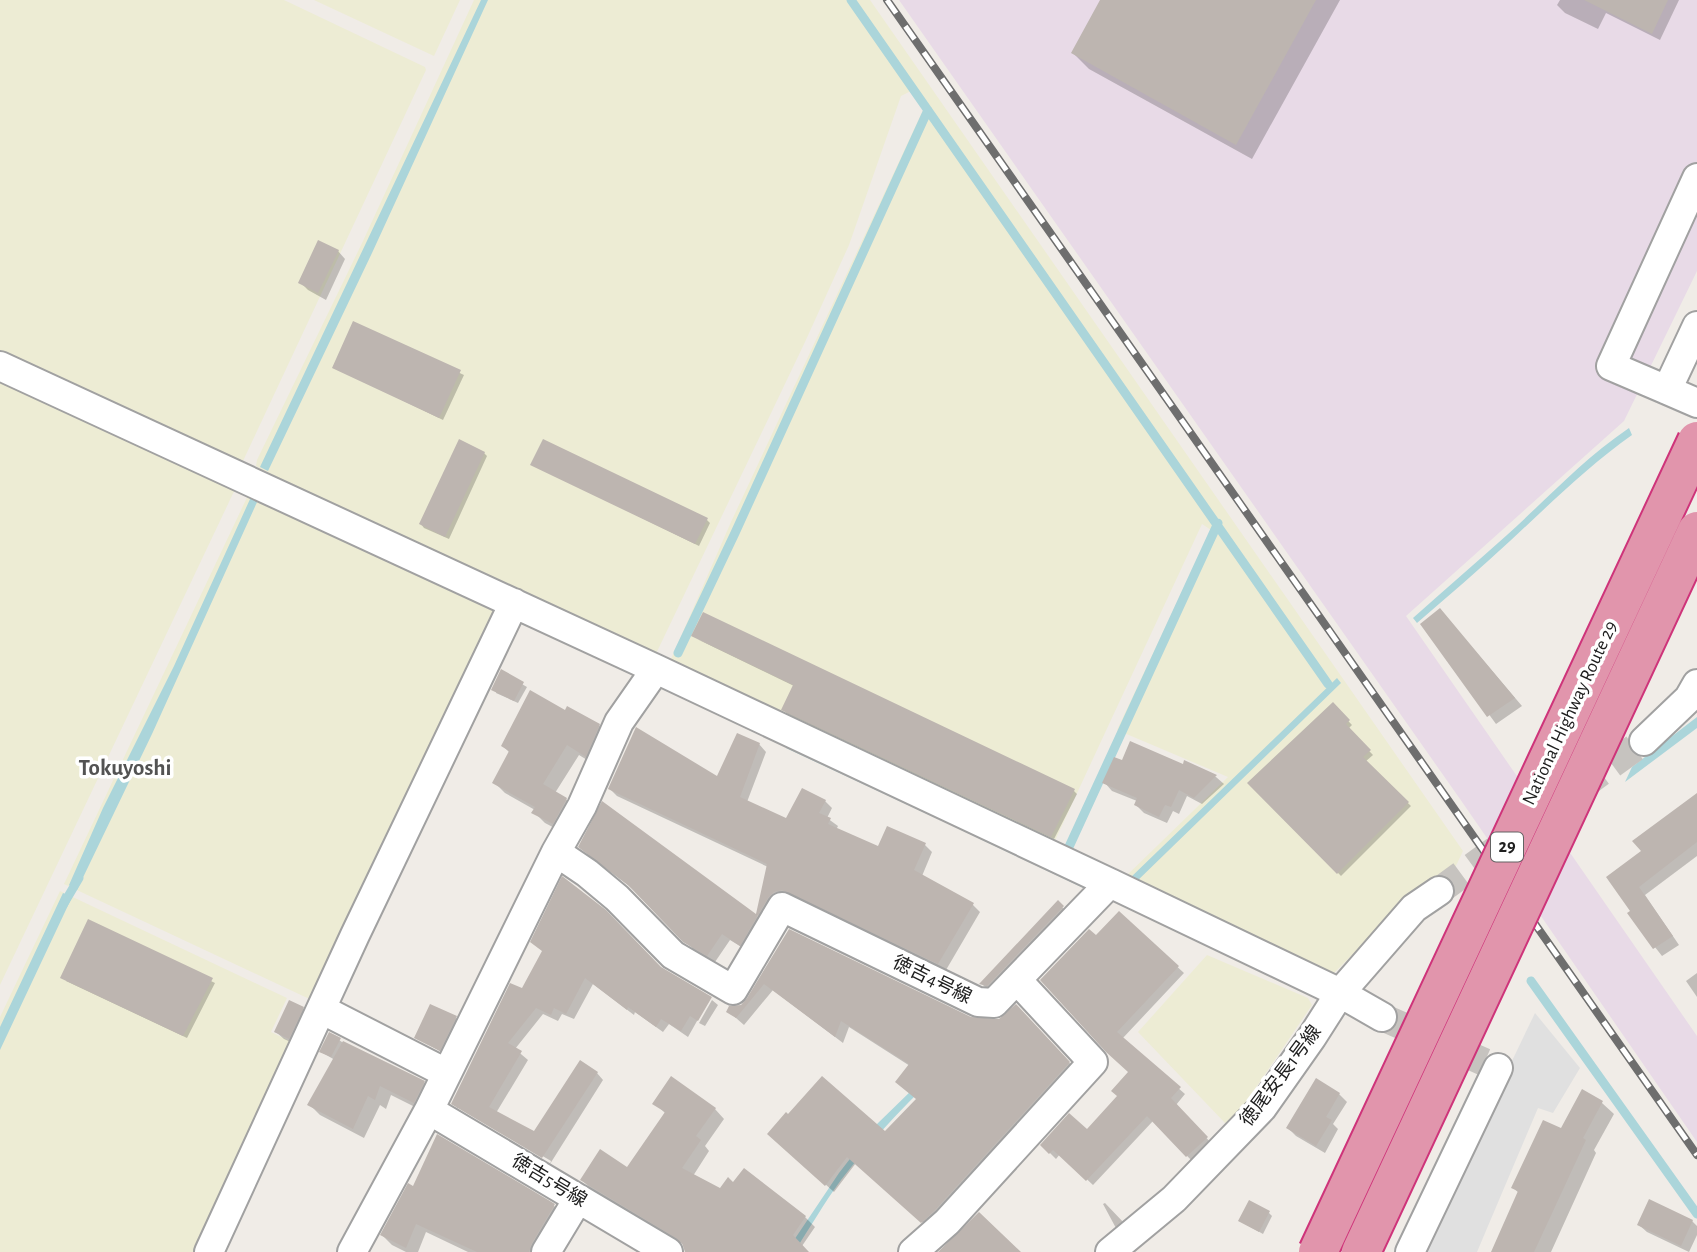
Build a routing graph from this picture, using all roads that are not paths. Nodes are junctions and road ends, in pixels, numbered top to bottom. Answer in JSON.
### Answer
{"nodes":[{"id":1,"x":1697,"y":178,"type":"edge"},
{"id":2,"x":1697,"y":326,"type":"edge"},
{"id":3,"x":0,"y":366,"type":"edge"},
{"id":4,"x":1667,"y":390,"type":"junction"},
{"id":5,"x":1697,"y":403,"type":"edge"},
{"id":6,"x":1697,"y":441,"type":"edge"},
{"id":7,"x":1697,"y":531,"type":"edge"},
{"id":8,"x":514,"y":603,"type":"junction"},
{"id":9,"x":656,"y":669,"type":"junction"},
{"id":10,"x":1697,"y":684,"type":"edge"},
{"id":11,"x":1644,"y":741,"type":"tunnel mouth"},
{"id":12,"x":556,"y":852,"type":"junction"},
{"id":13,"x":1110,"y":883,"type":"junction"},
{"id":14,"x":1439,"y":891,"type":"tunnel mouth"},
{"id":15,"x":1017,"y":980,"type":"junction"},
{"id":16,"x":1340,"y":993,"type":"junction"},
{"id":17,"x":321,"y":1009,"type":"junction"},
{"id":18,"x":1382,"y":1017,"type":"tunnel mouth"},
{"id":19,"x":1498,"y":1069,"type":"dead end"},
{"id":20,"x":446,"y":1073,"type":"junction"},
{"id":21,"x":429,"y":1110,"type":"junction"},
{"id":22,"x":578,"y":1199,"type":"junction"},
{"id":23,"x":650,"y":1247,"type":"edge"},
{"id":24,"x":209,"y":1252,"type":"edge"},
{"id":25,"x":352,"y":1252,"type":"edge"},
{"id":26,"x":546,"y":1252,"type":"edge"},
{"id":27,"x":913,"y":1252,"type":"edge"},
{"id":28,"x":1110,"y":1252,"type":"edge"},
{"id":29,"x":1318,"y":1252,"type":"edge"},
{"id":30,"x":1361,"y":1252,"type":"edge"},
{"id":31,"x":1410,"y":1252,"type":"edge"}],
"edges":[{"from":1,"to":4,"type":"street"},
{"from":2,"to":4,"type":"street"},
{"from":3,"to":8,"type":"street"},
{"from":4,"to":5,"type":"street"},
{"from":6,"to":29,"type":"highway","name":"National Highway Route 29","number":"29","bridge":true},
{"from":7,"to":30,"type":"highway","name":"National Highway Route 29","number":"29","bridge":true},
{"from":8,"to":9,"type":"street"},
{"from":8,"to":17,"type":"street"},
{"from":9,"to":12,"type":"street"},
{"from":9,"to":13,"type":"street"},
{"from":10,"to":11,"type":"street"},
{"from":12,"to":15,"type":"street","name":"徳吉4号線"},
{"from":12,"to":20,"type":"street"},
{"from":13,"to":15,"type":"street","name":"徳吉4号線"},
{"from":13,"to":16,"type":"street"},
{"from":14,"to":16,"type":"street","name":"徳尾安長1号線"},
{"from":15,"to":27,"type":"street"},
{"from":16,"to":18,"type":"street"},
{"from":16,"to":28,"type":"street","name":"徳尾安長1号線"},
{"from":17,"to":20,"type":"street"},
{"from":17,"to":24,"type":"street"},
{"from":19,"to":31,"type":"street"},
{"from":20,"to":21,"type":"street"},
{"from":21,"to":22,"type":"street","name":"徳吉5号線"},
{"from":21,"to":25,"type":"street"},
{"from":22,"to":23,"type":"street","name":"徳吉5号線"},
{"from":22,"to":26,"type":"street"}]}
